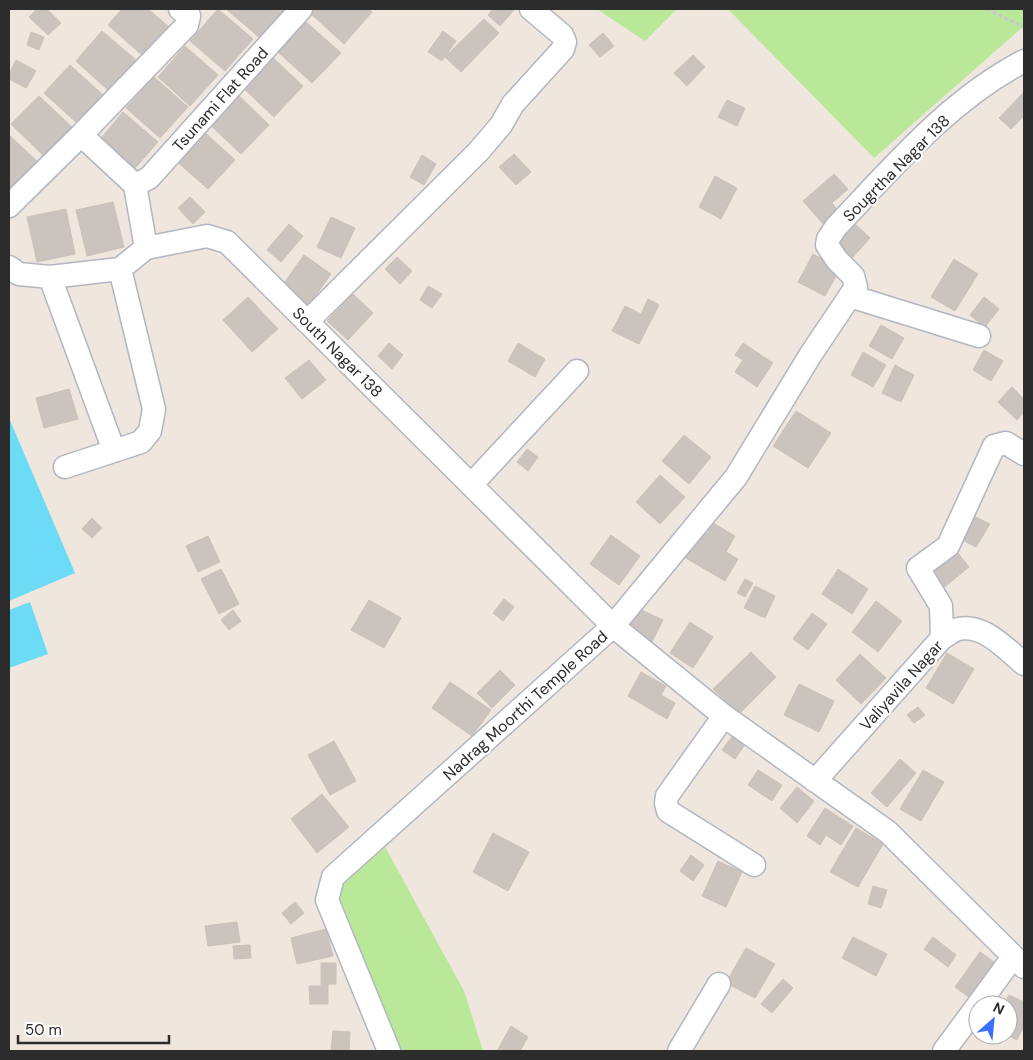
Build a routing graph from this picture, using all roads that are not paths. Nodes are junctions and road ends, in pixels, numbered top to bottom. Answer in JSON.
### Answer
{"nodes":[{"id":1,"x":180,"y":9,"type":"edge"},
{"id":2,"x":301,"y":9,"type":"edge"},
{"id":3,"x":531,"y":9,"type":"edge"},
{"id":4,"x":1024,"y":61,"type":"edge"},
{"id":5,"x":81,"y":135,"type":"junction"},
{"id":6,"x":134,"y":185,"type":"junction"},
{"id":7,"x":9,"y":206,"type":"edge"},
{"id":8,"x":146,"y":248,"type":"junction"},
{"id":9,"x":9,"y":267,"type":"edge"},
{"id":10,"x":120,"y":270,"type":"junction"},
{"id":11,"x":50,"y":277,"type":"junction"},
{"id":12,"x":850,"y":296,"type":"junction"},
{"id":13,"x":307,"y":322,"type":"junction"},
{"id":14,"x":979,"y":336,"type":"dead end"},
{"id":15,"x":577,"y":371,"type":"dead end"},
{"id":16,"x":114,"y":451,"type":"junction"},
{"id":17,"x":1024,"y":454,"type":"edge"},
{"id":18,"x":65,"y":467,"type":"dead end"},
{"id":19,"x":471,"y":485,"type":"junction"},
{"id":20,"x":613,"y":626,"type":"junction"},
{"id":21,"x":942,"y":638,"type":"junction"},
{"id":22,"x":1024,"y":664,"type":"edge"},
{"id":23,"x":724,"y":716,"type":"junction"},
{"id":24,"x":815,"y":781,"type":"junction"},
{"id":25,"x":754,"y":865,"type":"dead end"},
{"id":26,"x":1019,"y":962,"type":"edge"},
{"id":27,"x":719,"y":984,"type":"dead end"},
{"id":28,"x":988,"y":995,"type":"edge"},
{"id":29,"x":968,"y":1019,"type":"edge"},
{"id":30,"x":389,"y":1051,"type":"edge"},
{"id":31,"x":679,"y":1051,"type":"edge"},
{"id":32,"x":944,"y":1051,"type":"edge"}],
"edges":[{"from":1,"to":5,"type":"street"},
{"from":2,"to":6,"type":"street","name":"Tsunami Flat Road"},
{"from":3,"to":13,"type":"street"},
{"from":4,"to":12,"type":"street","name":"Sougrtha Nagar 138"},
{"from":5,"to":6,"type":"street"},
{"from":5,"to":7,"type":"street"},
{"from":6,"to":8,"type":"street"},
{"from":8,"to":10,"type":"street","name":"South Nagar 138"},
{"from":8,"to":13,"type":"street","name":"South Nagar 138"},
{"from":9,"to":11,"type":"street"},
{"from":10,"to":11,"type":"street"},
{"from":10,"to":16,"type":"street"},
{"from":11,"to":16,"type":"street"},
{"from":12,"to":14,"type":"street"},
{"from":12,"to":20,"type":"street"},
{"from":13,"to":19,"type":"street","name":"South Nagar 138"},
{"from":15,"to":19,"type":"street"},
{"from":16,"to":18,"type":"street"},
{"from":17,"to":21,"type":"street"},
{"from":19,"to":20,"type":"street","name":"South Nagar 138"},
{"from":20,"to":23,"type":"street","name":"Nadrag Moorthi Temple Road"},
{"from":20,"to":30,"type":"street","name":"Nadrag Moorthi Temple Road"},
{"from":21,"to":22,"type":"street","name":"Valiyavila Nagar"},
{"from":21,"to":24,"type":"street","name":"Valiyavila Nagar"},
{"from":23,"to":24,"type":"street","name":"Nadrag Moorthi Temple Road"},
{"from":23,"to":25,"type":"street"},
{"from":24,"to":26,"type":"street","name":"Nadrag Moorthi Temple Road"},
{"from":26,"to":28,"type":"street"},
{"from":27,"to":31,"type":"street"},
{"from":29,"to":32,"type":"street"}]}
